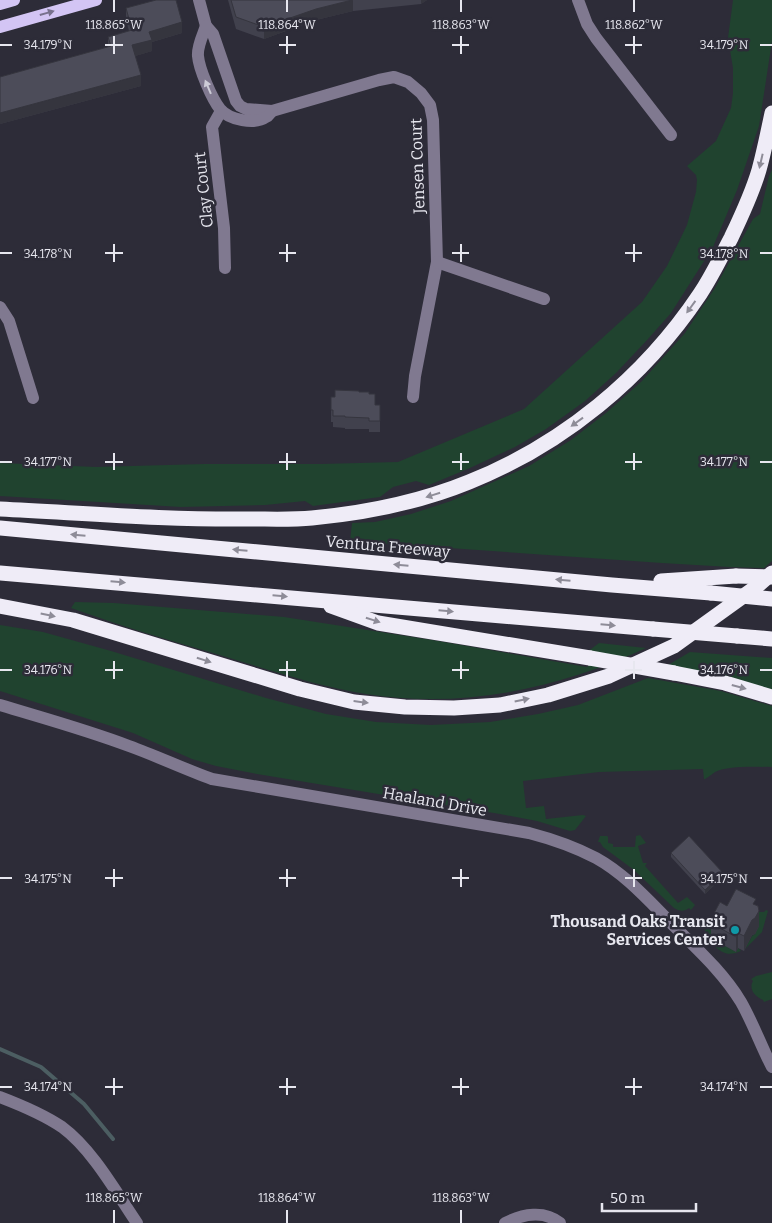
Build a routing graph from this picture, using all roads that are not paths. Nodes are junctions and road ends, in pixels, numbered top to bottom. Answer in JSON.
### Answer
{"nodes":[{"id":1,"x":14,"y":0,"type":"edge"},
{"id":2,"x":96,"y":0,"type":"edge"},
{"id":3,"x":199,"y":0,"type":"edge"},
{"id":4,"x":578,"y":0,"type":"edge"},
{"id":5,"x":0,"y":4,"type":"edge"},
{"id":6,"x":206,"y":26,"type":"junction"},
{"id":7,"x":0,"y":27,"type":"edge"},
{"id":8,"x":221,"y":111,"type":"junction"},
{"id":9,"x":272,"y":111,"type":"junction"},
{"id":10,"x":772,"y":114,"type":"edge"},
{"id":11,"x":672,"y":135,"type":"dead end"},
{"id":12,"x":437,"y":262,"type":"junction"},
{"id":13,"x":225,"y":268,"type":"dead end"},
{"id":14,"x":544,"y":299,"type":"dead end"},
{"id":15,"x":0,"y":307,"type":"edge"},
{"id":16,"x":413,"y":397,"type":"dead end"},
{"id":17,"x":33,"y":398,"type":"dead end"},
{"id":18,"x":0,"y":509,"type":"edge"},
{"id":19,"x":0,"y":528,"type":"edge"},
{"id":20,"x":0,"y":572,"type":"edge"},
{"id":21,"x":772,"y":573,"type":"edge"},
{"id":22,"x":772,"y":577,"type":"edge"},
{"id":23,"x":612,"y":585,"type":"junction"},
{"id":24,"x":311,"y":599,"type":"junction"},
{"id":25,"x":772,"y":599,"type":"edge"},
{"id":26,"x":0,"y":606,"type":"edge"},
{"id":27,"x":772,"y":639,"type":"edge"},
{"id":28,"x":772,"y":697,"type":"edge"},
{"id":29,"x":0,"y":705,"type":"edge"},
{"id":30,"x":772,"y":1067,"type":"edge"},
{"id":31,"x":0,"y":1097,"type":"edge"},
{"id":32,"x":137,"y":1223,"type":"edge"},
{"id":33,"x":505,"y":1223,"type":"edge"},
{"id":34,"x":560,"y":1223,"type":"edge"}],
"edges":[{"from":1,"to":5,"type":"main road"},
{"from":7,"to":2,"type":"main road","one_way":true},
{"from":3,"to":6,"type":"street"},
{"from":4,"to":11,"type":"street"},
{"from":8,"to":6,"type":"street","one_way":true},
{"from":6,"to":9,"type":"street"},
{"from":8,"to":9,"type":"street"},
{"from":8,"to":13,"type":"street","name":"Clay Court"},
{"from":9,"to":12,"type":"street","name":"Jensen Court"},
{"from":10,"to":18,"type":"highway","one_way":true},
{"from":12,"to":14,"type":"street"},
{"from":12,"to":16,"type":"street","name":"Jensen Court"},
{"from":15,"to":17,"type":"street"},
{"from":23,"to":19,"type":"highway","name":"Ventura Freeway","one_way":true},
{"from":20,"to":24,"type":"highway","one_way":true},
{"from":26,"to":21,"type":"highway","one_way":true},
{"from":22,"to":23,"type":"highway","bridge":true},
{"from":23,"to":25,"type":"highway","name":"Ventura Freeway","bridge":true},
{"from":24,"to":27,"type":"highway","one_way":true,"bridge":true},
{"from":24,"to":28,"type":"highway","one_way":true,"bridge":true},
{"from":29,"to":30,"type":"street","name":"Haaland Drive"},
{"from":31,"to":32,"type":"street"},
{"from":33,"to":34,"type":"street"}]}
